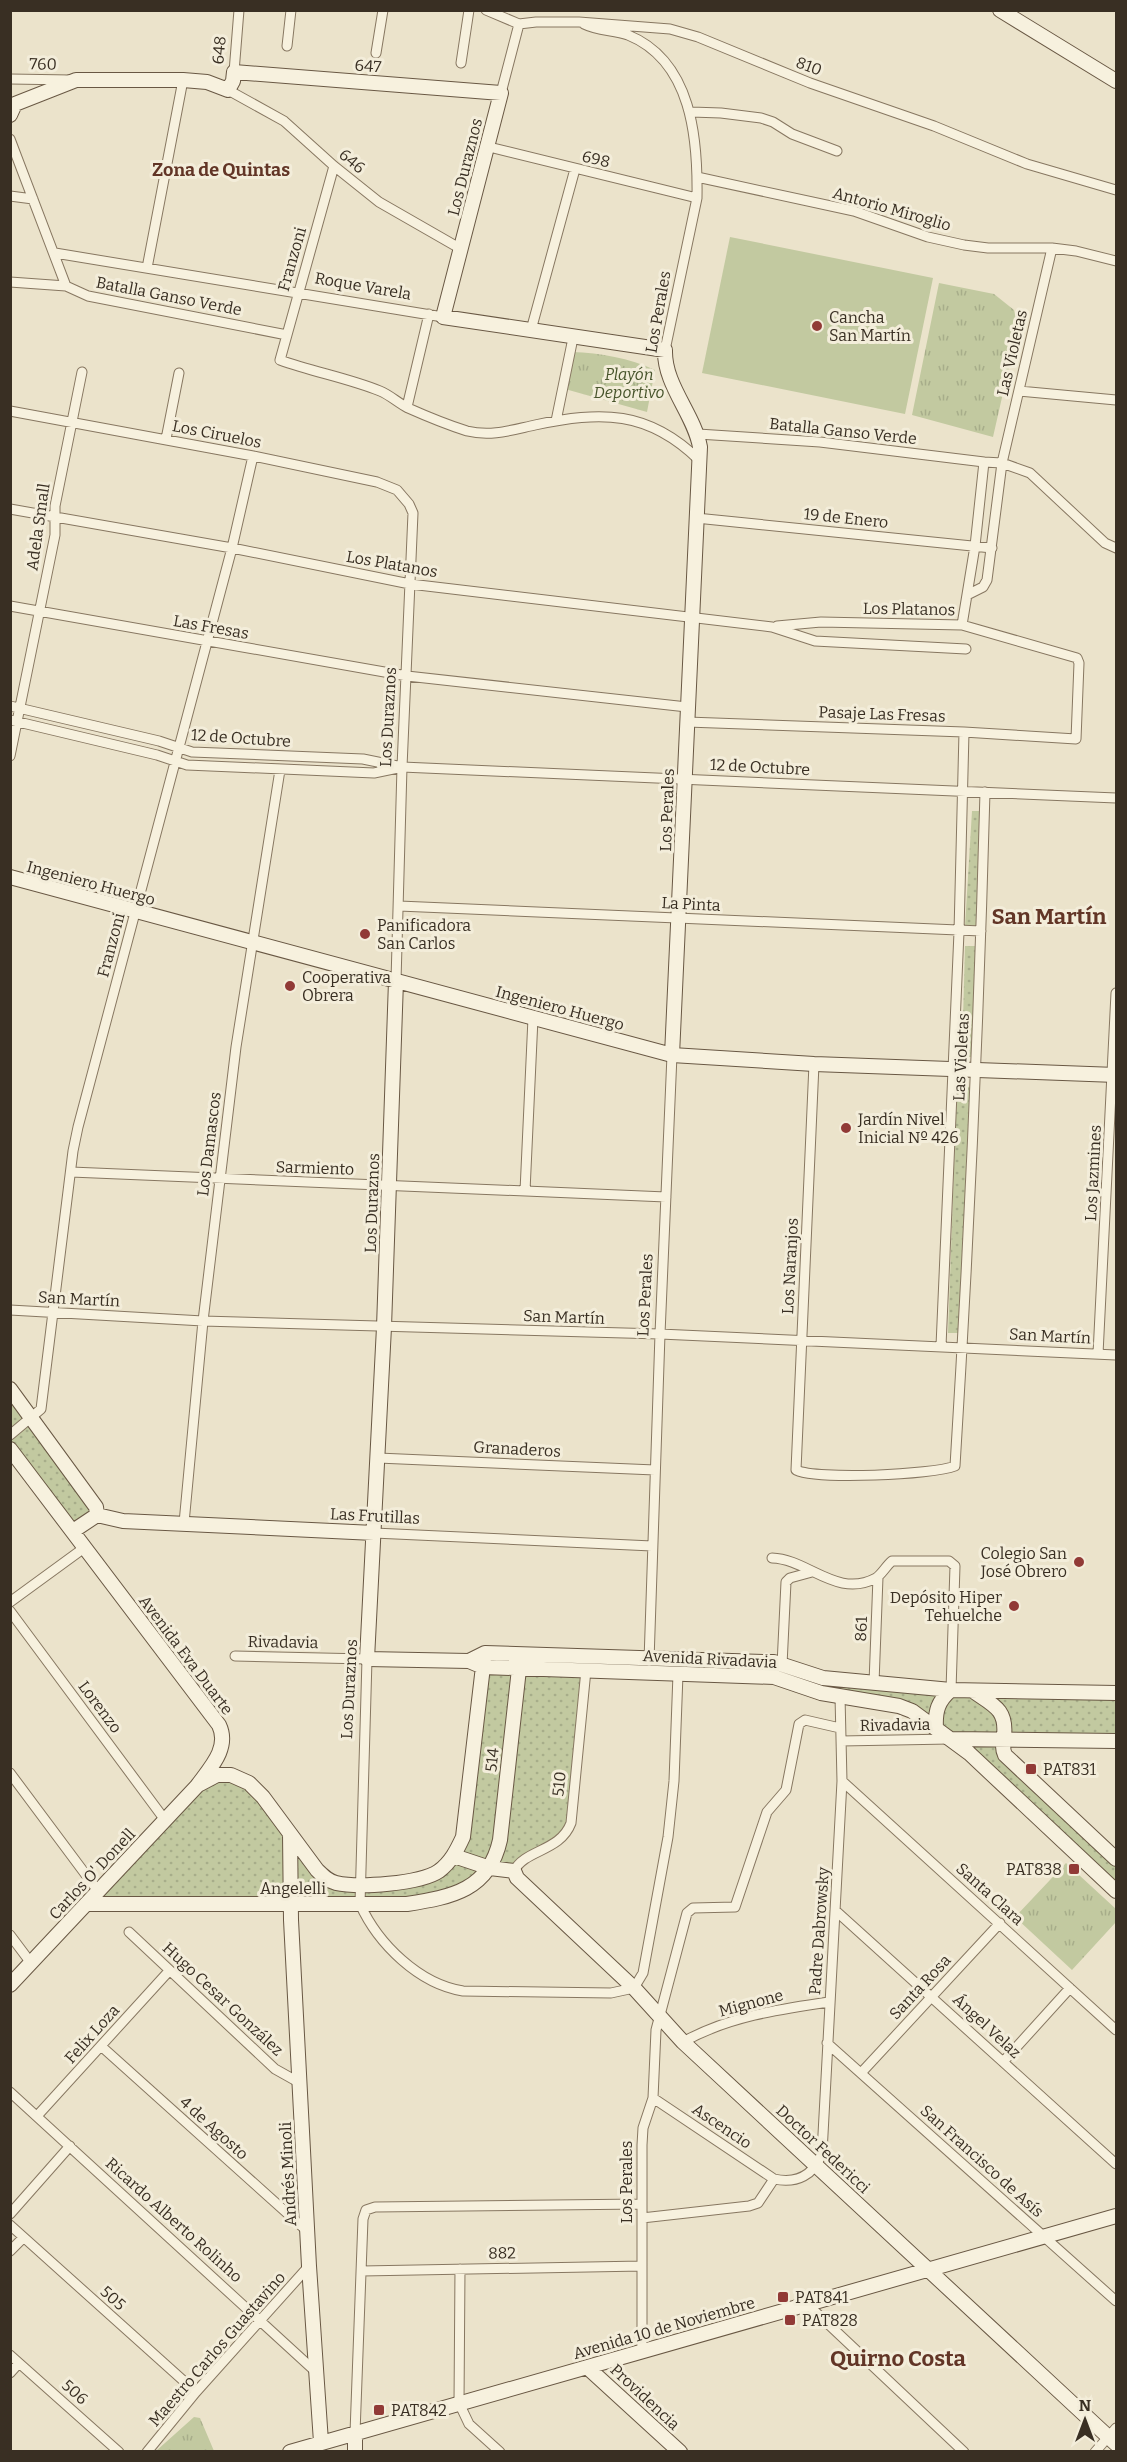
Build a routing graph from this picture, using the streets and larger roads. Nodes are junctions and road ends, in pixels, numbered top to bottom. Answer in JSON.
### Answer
{"nodes":[{"id":1,"x":238,"y":10,"type":"edge"},
{"id":2,"x":291,"y":10,"type":"edge"},
{"id":3,"x":383,"y":10,"type":"edge"},
{"id":4,"x":469,"y":10,"type":"edge"},
{"id":5,"x":486,"y":10,"type":"edge"},
{"id":6,"x":1000,"y":10,"type":"edge"},
{"id":7,"x":579,"y":21,"type":"junction"},
{"id":8,"x":519,"y":24,"type":"junction"},
{"id":9,"x":287,"y":46,"type":"dead end"},
{"id":10,"x":376,"y":53,"type":"dead end"},
{"id":11,"x":461,"y":63,"type":"dead end"},
{"id":12,"x":234,"y":72,"type":"junction"},
{"id":13,"x":10,"y":79,"type":"edge"},
{"id":14,"x":76,"y":80,"type":"junction"},
{"id":15,"x":183,"y":80,"type":"junction"},
{"id":16,"x":1116,"y":81,"type":"edge"},
{"id":17,"x":228,"y":90,"type":"junction"},
{"id":18,"x":501,"y":93,"type":"junction"},
{"id":19,"x":12,"y":107,"type":"edge"},
{"id":20,"x":691,"y":112,"type":"junction"},
{"id":21,"x":10,"y":139,"type":"edge"},
{"id":22,"x":489,"y":147,"type":"junction"},
{"id":23,"x":837,"y":151,"type":"dead end"},
{"id":24,"x":334,"y":166,"type":"junction"},
{"id":25,"x":575,"y":169,"type":"junction"},
{"id":26,"x":697,"y":177,"type":"junction"},
{"id":27,"x":1116,"y":190,"type":"edge"},
{"id":28,"x":10,"y":196,"type":"edge"},
{"id":29,"x":697,"y":198,"type":"junction"},
{"id":30,"x":33,"y":199,"type":"junction"},
{"id":31,"x":461,"y":249,"type":"junction"},
{"id":32,"x":1052,"y":249,"type":"junction"},
{"id":33,"x":55,"y":253,"type":"junction"},
{"id":34,"x":1116,"y":261,"type":"edge"},
{"id":35,"x":147,"y":268,"type":"junction"},
{"id":36,"x":10,"y":282,"type":"edge"},
{"id":37,"x":66,"y":286,"type":"junction"},
{"id":38,"x":297,"y":292,"type":"junction"},
{"id":39,"x":429,"y":314,"type":"junction"},
{"id":40,"x":443,"y":317,"type":"junction"},
{"id":41,"x":531,"y":330,"type":"junction"},
{"id":42,"x":287,"y":335,"type":"junction"},
{"id":43,"x":573,"y":338,"type":"junction"},
{"id":44,"x":665,"y":351,"type":"junction"},
{"id":45,"x":82,"y":372,"type":"dead end"},
{"id":46,"x":179,"y":373,"type":"dead end"},
{"id":47,"x":1019,"y":391,"type":"junction"},
{"id":48,"x":1116,"y":400,"type":"edge"},
{"id":49,"x":407,"y":407,"type":"junction"},
{"id":50,"x":10,"y":411,"type":"edge"},
{"id":51,"x":556,"y":421,"type":"junction"},
{"id":52,"x":73,"y":423,"type":"junction"},
{"id":53,"x":698,"y":434,"type":"junction"},
{"id":54,"x":165,"y":439,"type":"junction"},
{"id":55,"x":253,"y":456,"type":"junction"},
{"id":56,"x":699,"y":460,"type":"junction"},
{"id":57,"x":984,"y":462,"type":"junction"},
{"id":58,"x":1002,"y":463,"type":"junction"},
{"id":59,"x":409,"y":504,"type":"joint"},
{"id":60,"x":10,"y":509,"type":"edge"},
{"id":61,"x":54,"y":517,"type":"junction"},
{"id":62,"x":696,"y":518,"type":"junction"},
{"id":63,"x":975,"y":546,"type":"junction"},
{"id":64,"x":232,"y":548,"type":"junction"},
{"id":65,"x":992,"y":548,"type":"junction"},
{"id":66,"x":1116,"y":548,"type":"edge"},
{"id":67,"x":410,"y":584,"type":"junction"},
{"id":68,"x":967,"y":595,"type":"junction"},
{"id":69,"x":10,"y":606,"type":"edge"},
{"id":70,"x":39,"y":612,"type":"junction"},
{"id":71,"x":691,"y":617,"type":"junction"},
{"id":72,"x":962,"y":625,"type":"junction"},
{"id":73,"x":772,"y":627,"type":"junction"},
{"id":74,"x":207,"y":641,"type":"junction"},
{"id":75,"x":966,"y":649,"type":"dead end"},
{"id":76,"x":407,"y":676,"type":"junction"},
{"id":77,"x":10,"y":706,"type":"edge"},
{"id":78,"x":687,"y":707,"type":"junction"},
{"id":79,"x":21,"y":710,"type":"junction"},
{"id":80,"x":14,"y":720,"type":"edge"},
{"id":81,"x":687,"y":722,"type":"junction"},
{"id":82,"x":964,"y":732,"type":"junction"},
{"id":83,"x":1076,"y":739,"type":"joint"},
{"id":84,"x":177,"y":748,"type":"junction"},
{"id":85,"x":10,"y":756,"type":"edge"},
{"id":86,"x":174,"y":761,"type":"junction"},
{"id":87,"x":402,"y":767,"type":"junction"},
{"id":88,"x":280,"y":770,"type":"junction"},
{"id":89,"x":685,"y":779,"type":"junction"},
{"id":90,"x":964,"y":791,"type":"junction"},
{"id":91,"x":986,"y":792,"type":"junction"},
{"id":92,"x":1116,"y":798,"type":"edge"},
{"id":93,"x":10,"y":878,"type":"edge"},
{"id":94,"x":399,"y":906,"type":"junction"},
{"id":95,"x":136,"y":912,"type":"junction"},
{"id":96,"x":679,"y":918,"type":"junction"},
{"id":97,"x":981,"y":931,"type":"junction"},
{"id":98,"x":959,"y":932,"type":"junction"},
{"id":99,"x":254,"y":942,"type":"junction"},
{"id":100,"x":396,"y":981,"type":"junction"},
{"id":101,"x":1116,"y":993,"type":"edge"},
{"id":102,"x":533,"y":1018,"type":"junction"},
{"id":103,"x":672,"y":1055,"type":"junction"},
{"id":104,"x":813,"y":1064,"type":"junction"},
{"id":105,"x":954,"y":1069,"type":"junction"},
{"id":106,"x":975,"y":1070,"type":"junction"},
{"id":107,"x":1115,"y":1075,"type":"edge"},
{"id":108,"x":71,"y":1172,"type":"junction"},
{"id":109,"x":219,"y":1180,"type":"junction"},
{"id":110,"x":389,"y":1185,"type":"junction"},
{"id":111,"x":525,"y":1191,"type":"junction"},
{"id":112,"x":666,"y":1197,"type":"junction"},
{"id":113,"x":10,"y":1310,"type":"edge"},
{"id":114,"x":52,"y":1312,"type":"junction"},
{"id":115,"x":202,"y":1321,"type":"junction"},
{"id":116,"x":384,"y":1327,"type":"junction"},
{"id":117,"x":660,"y":1334,"type":"junction"},
{"id":118,"x":801,"y":1340,"type":"junction"},
{"id":119,"x":941,"y":1346,"type":"junction"},
{"id":120,"x":962,"y":1347,"type":"junction"},
{"id":121,"x":1098,"y":1354,"type":"junction"},
{"id":122,"x":1116,"y":1355,"type":"edge"},
{"id":123,"x":10,"y":1389,"type":"edge"},
{"id":124,"x":32,"y":1418,"type":"junction"},
{"id":125,"x":10,"y":1435,"type":"edge"},
{"id":126,"x":10,"y":1449,"type":"edge"},
{"id":127,"x":378,"y":1458,"type":"junction"},
{"id":128,"x":955,"y":1466,"type":"joint"},
{"id":129,"x":655,"y":1470,"type":"junction"},
{"id":130,"x":97,"y":1515,"type":"junction"},
{"id":131,"x":184,"y":1523,"type":"junction"},
{"id":132,"x":73,"y":1531,"type":"junction"},
{"id":133,"x":374,"y":1533,"type":"junction"},
{"id":134,"x":652,"y":1546,"type":"junction"},
{"id":135,"x":84,"y":1548,"type":"junction"},
{"id":136,"x":772,"y":1558,"type":"dead end"},
{"id":137,"x":812,"y":1572,"type":"junction"},
{"id":138,"x":878,"y":1577,"type":"junction"},
{"id":139,"x":10,"y":1602,"type":"edge"},
{"id":140,"x":10,"y":1611,"type":"edge"},
{"id":141,"x":520,"y":1654,"type":"junction"},
{"id":142,"x":235,"y":1656,"type":"dead end"},
{"id":143,"x":649,"y":1658,"type":"junction"},
{"id":144,"x":367,"y":1659,"type":"junction"},
{"id":145,"x":484,"y":1660,"type":"junction"},
{"id":146,"x":782,"y":1665,"type":"junction"},
{"id":147,"x":519,"y":1669,"type":"junction"},
{"id":148,"x":547,"y":1670,"type":"junction"},
{"id":149,"x":586,"y":1670,"type":"junction"},
{"id":150,"x":648,"y":1673,"type":"junction"},
{"id":151,"x":678,"y":1674,"type":"junction"},
{"id":152,"x":874,"y":1683,"type":"junction"},
{"id":153,"x":951,"y":1690,"type":"junction"},
{"id":154,"x":973,"y":1690,"type":"junction"},
{"id":155,"x":1116,"y":1693,"type":"edge"},
{"id":156,"x":840,"y":1696,"type":"junction"},
{"id":157,"x":516,"y":1698,"type":"junction"},
{"id":158,"x":840,"y":1728,"type":"junction"},
{"id":159,"x":936,"y":1728,"type":"junction"},
{"id":160,"x":950,"y":1739,"type":"junction"},
{"id":161,"x":1003,"y":1739,"type":"junction"},
{"id":162,"x":841,"y":1741,"type":"junction"},
{"id":163,"x":1116,"y":1741,"type":"edge"},
{"id":164,"x":10,"y":1773,"type":"edge"},
{"id":165,"x":842,"y":1781,"type":"junction"},
{"id":166,"x":197,"y":1786,"type":"junction"},
{"id":167,"x":165,"y":1820,"type":"junction"},
{"id":168,"x":290,"y":1834,"type":"junction"},
{"id":169,"x":454,"y":1856,"type":"junction"},
{"id":170,"x":1116,"y":1859,"type":"edge"},
{"id":171,"x":490,"y":1868,"type":"junction"},
{"id":172,"x":514,"y":1871,"type":"junction"},
{"id":173,"x":360,"y":1883,"type":"junction"},
{"id":174,"x":98,"y":1891,"type":"junction"},
{"id":175,"x":1116,"y":1891,"type":"edge"},
{"id":176,"x":86,"y":1904,"type":"junction"},
{"id":177,"x":290,"y":1904,"type":"junction"},
{"id":178,"x":360,"y":1904,"type":"junction"},
{"id":179,"x":836,"y":1911,"type":"junction"},
{"id":180,"x":1000,"y":1923,"type":"junction"},
{"id":181,"x":129,"y":1932,"type":"dead end"},
{"id":182,"x":10,"y":1935,"type":"edge"},
{"id":183,"x":31,"y":1963,"type":"junction"},
{"id":184,"x":169,"y":1971,"type":"junction"},
{"id":185,"x":10,"y":1985,"type":"edge"},
{"id":186,"x":633,"y":1988,"type":"junction"},
{"id":187,"x":1070,"y":1988,"type":"junction"},
{"id":188,"x":932,"y":1996,"type":"junction"},
{"id":189,"x":829,"y":2002,"type":"junction"},
{"id":190,"x":659,"y":2016,"type":"junction"},
{"id":191,"x":1116,"y":2030,"type":"edge"},
{"id":192,"x":683,"y":2042,"type":"junction"},
{"id":193,"x":827,"y":2043,"type":"junction"},
{"id":194,"x":101,"y":2046,"type":"junction"},
{"id":195,"x":1004,"y":2062,"type":"junction"},
{"id":196,"x":861,"y":2073,"type":"junction"},
{"id":197,"x":300,"y":2083,"type":"junction"},
{"id":198,"x":10,"y":2092,"type":"edge"},
{"id":199,"x":653,"y":2098,"type":"junction"},
{"id":200,"x":37,"y":2116,"type":"junction"},
{"id":201,"x":70,"y":2146,"type":"junction"},
{"id":202,"x":1116,"y":2164,"type":"edge"},
{"id":203,"x":818,"y":2166,"type":"junction"},
{"id":204,"x":774,"y":2179,"type":"junction"},
{"id":205,"x":642,"y":2204,"type":"junction"},
{"id":206,"x":10,"y":2214,"type":"edge"},
{"id":207,"x":1116,"y":2216,"type":"edge"},
{"id":208,"x":642,"y":2218,"type":"junction"},
{"id":209,"x":10,"y":2225,"type":"edge"},
{"id":210,"x":307,"y":2231,"type":"junction"},
{"id":211,"x":1045,"y":2236,"type":"junction"},
{"id":212,"x":23,"y":2238,"type":"junction"},
{"id":213,"x":10,"y":2251,"type":"edge"},
{"id":214,"x":309,"y":2266,"type":"junction"},
{"id":215,"x":642,"y":2266,"type":"junction"},
{"id":216,"x":460,"y":2269,"type":"junction"},
{"id":217,"x":927,"y":2270,"type":"junction"},
{"id":218,"x":362,"y":2271,"type":"junction"},
{"id":219,"x":1116,"y":2301,"type":"edge"},
{"id":220,"x":807,"y":2304,"type":"junction"},
{"id":221,"x":261,"y":2319,"type":"junction"},
{"id":222,"x":642,"y":2351,"type":"junction"},
{"id":223,"x":10,"y":2355,"type":"edge"},
{"id":224,"x":19,"y":2363,"type":"junction"},
{"id":225,"x":587,"y":2367,"type":"junction"},
{"id":226,"x":316,"y":2372,"type":"junction"},
{"id":227,"x":10,"y":2373,"type":"edge"},
{"id":228,"x":196,"y":2392,"type":"junction"},
{"id":229,"x":459,"y":2403,"type":"junction"},
{"id":230,"x":356,"y":2433,"type":"junction"},
{"id":231,"x":1114,"y":2436,"type":"edge"},
{"id":232,"x":321,"y":2442,"type":"junction"},
{"id":233,"x":119,"y":2451,"type":"edge"},
{"id":234,"x":147,"y":2451,"type":"edge"},
{"id":235,"x":290,"y":2451,"type":"edge"},
{"id":236,"x":355,"y":2451,"type":"edge"},
{"id":237,"x":500,"y":2451,"type":"edge"},
{"id":238,"x":680,"y":2451,"type":"edge"},
{"id":239,"x":964,"y":2451,"type":"edge"},
{"id":240,"x":1095,"y":2451,"type":"edge"}],
"edges":[{"from":1,"to":12,"type":"street","name":"648"},
{"from":2,"to":9,"type":"street"},
{"from":3,"to":10,"type":"street"},
{"from":4,"to":11,"type":"street"},
{"from":5,"to":8,"type":"street","name":"810"},
{"from":6,"to":16,"type":"street"},
{"from":7,"to":8,"type":"street","name":"810"},
{"from":7,"to":20,"type":"street","name":"Los Perales"},
{"from":7,"to":27,"type":"street","name":"810"},
{"from":8,"to":18,"type":"street","name":"Los Duraznos"},
{"from":12,"to":17,"type":"street","name":"648"},
{"from":12,"to":18,"type":"street","name":"647"},
{"from":13,"to":14,"type":"street","name":"760"},
{"from":14,"to":15,"type":"street"},
{"from":14,"to":19,"type":"street"},
{"from":15,"to":17,"type":"street"},
{"from":15,"to":35,"type":"street"},
{"from":17,"to":24,"type":"street","name":"646"},
{"from":18,"to":22,"type":"street","name":"Los Duraznos"},
{"from":20,"to":23,"type":"street"},
{"from":20,"to":26,"type":"street","name":"Los Perales"},
{"from":21,"to":30,"type":"street"},
{"from":22,"to":25,"type":"street","name":"698"},
{"from":22,"to":31,"type":"street","name":"Los Duraznos"},
{"from":24,"to":31,"type":"street","name":"646"},
{"from":24,"to":38,"type":"street","name":"Franzoni"},
{"from":25,"to":29,"type":"street","name":"698"},
{"from":25,"to":41,"type":"street"},
{"from":26,"to":29,"type":"street","name":"Los Perales"},
{"from":26,"to":32,"type":"street","name":"Antorio Miroglio"},
{"from":28,"to":30,"type":"street"},
{"from":29,"to":44,"type":"street","name":"Los Perales"},
{"from":30,"to":33,"type":"street"},
{"from":31,"to":40,"type":"street","name":"Los Duraznos"},
{"from":32,"to":34,"type":"street","name":"Antorio Miroglio"},
{"from":32,"to":47,"type":"street","name":"Las Violetas"},
{"from":33,"to":35,"type":"street","name":"Roque Varela"},
{"from":33,"to":37,"type":"street"},
{"from":35,"to":38,"type":"street","name":"Roque Varela"},
{"from":36,"to":37,"type":"street","name":"Batalla Ganso Verde"},
{"from":37,"to":42,"type":"street","name":"Batalla Ganso Verde"},
{"from":38,"to":39,"type":"street","name":"Roque Varela"},
{"from":38,"to":42,"type":"street","name":"Franzoni"},
{"from":39,"to":40,"type":"street","name":"Roque Varela"},
{"from":39,"to":49,"type":"street"},
{"from":40,"to":41,"type":"street","name":"Roque Varela"},
{"from":41,"to":43,"type":"street","name":"Roque Varela"},
{"from":42,"to":49,"type":"street","name":"Franzoni"},
{"from":43,"to":44,"type":"street","name":"Roque Varela"},
{"from":43,"to":51,"type":"street"},
{"from":44,"to":53,"type":"street","name":"Los Perales"},
{"from":45,"to":52,"type":"street","name":"Adela Small"},
{"from":46,"to":54,"type":"street"},
{"from":47,"to":48,"type":"street"},
{"from":47,"to":58,"type":"street","name":"Las Violetas"},
{"from":49,"to":51,"type":"street"},
{"from":50,"to":52,"type":"street","name":"Los Ciruelos"},
{"from":51,"to":56,"type":"street"},
{"from":52,"to":54,"type":"street","name":"Los Ciruelos"},
{"from":52,"to":61,"type":"street","name":"Adela Small"},
{"from":53,"to":56,"type":"street","name":"Los Perales"},
{"from":53,"to":57,"type":"street","name":"Batalla Ganso Verde"},
{"from":54,"to":55,"type":"street","name":"Los Ciruelos"},
{"from":55,"to":59,"type":"street","name":"Los Ciruelos"},
{"from":55,"to":64,"type":"street","name":"Franzoni"},
{"from":56,"to":62,"type":"street","name":"Los Perales"},
{"from":57,"to":58,"type":"street"},
{"from":57,"to":63,"type":"street"},
{"from":58,"to":65,"type":"street","name":"Las Violetas"},
{"from":58,"to":66,"type":"street"},
{"from":59,"to":67,"type":"street","name":"Los Duraznos"},
{"from":60,"to":61,"type":"street","name":"Los Platanos"},
{"from":61,"to":64,"type":"street","name":"Los Platanos"},
{"from":61,"to":70,"type":"street","name":"Adela Small"},
{"from":62,"to":63,"type":"street","name":"19 de Enero"},
{"from":62,"to":71,"type":"street","name":"Los Perales"},
{"from":63,"to":65,"type":"street","name":"19 de Enero"},
{"from":63,"to":68,"type":"street"},
{"from":64,"to":67,"type":"street","name":"Los Platanos"},
{"from":64,"to":74,"type":"street","name":"Franzoni"},
{"from":65,"to":68,"type":"street","name":"Las Violetas"},
{"from":67,"to":71,"type":"street","name":"Los Platanos"},
{"from":67,"to":76,"type":"street","name":"Los Duraznos"},
{"from":68,"to":72,"type":"street"},
{"from":69,"to":70,"type":"street","name":"Las Fresas"},
{"from":70,"to":74,"type":"street","name":"Las Fresas"},
{"from":70,"to":79,"type":"street","name":"Adela Small"},
{"from":71,"to":73,"type":"street","name":"Los Platanos"},
{"from":71,"to":78,"type":"street","name":"Los Perales"},
{"from":72,"to":73,"type":"street","name":"Los Platanos"},
{"from":72,"to":83,"type":"street","name":"Los Platanos"},
{"from":73,"to":75,"type":"street","name":"Los Platanos"},
{"from":74,"to":76,"type":"street","name":"Las Fresas"},
{"from":74,"to":84,"type":"street","name":"Franzoni"},
{"from":76,"to":78,"type":"street"},
{"from":76,"to":87,"type":"street","name":"Los Duraznos"},
{"from":77,"to":79,"type":"street","name":"12 de Octubre"},
{"from":78,"to":81,"type":"street","name":"Los Perales"},
{"from":79,"to":80,"type":"street","name":"Adela Small"},
{"from":79,"to":84,"type":"street","name":"12 de Octubre"},
{"from":80,"to":85,"type":"street","name":"Adela Small"},
{"from":80,"to":86,"type":"street","name":"12 de Octubre"},
{"from":81,"to":82,"type":"street","name":"Pasaje Las Fresas"},
{"from":81,"to":89,"type":"street","name":"Los Perales"},
{"from":82,"to":83,"type":"street","name":"Pasaje Las Fresas"},
{"from":82,"to":90,"type":"street","name":"Las Violetas"},
{"from":84,"to":86,"type":"street","name":"Franzoni"},
{"from":84,"to":87,"type":"street","name":"12 de Octubre"},
{"from":86,"to":88,"type":"street","name":"12 de Octubre"},
{"from":86,"to":95,"type":"street","name":"Franzoni"},
{"from":87,"to":88,"type":"street","name":"12 de Octubre"},
{"from":87,"to":89,"type":"street","name":"12 de Octubre"},
{"from":87,"to":94,"type":"street","name":"Los Duraznos"},
{"from":88,"to":99,"type":"street","name":"Los Damascos"},
{"from":89,"to":90,"type":"street","name":"12 de Octubre"},
{"from":89,"to":96,"type":"street","name":"Los Perales"},
{"from":90,"to":91,"type":"street","name":"12 de Octubre"},
{"from":90,"to":98,"type":"street","name":"Las Violetas"},
{"from":91,"to":92,"type":"street","name":"12 de Octubre"},
{"from":91,"to":97,"type":"street","name":"Las Violetas"},
{"from":93,"to":95,"type":"street","name":"Ingeniero Huergo"},
{"from":94,"to":96,"type":"street","name":"La Pinta"},
{"from":94,"to":100,"type":"street","name":"Los Duraznos"},
{"from":95,"to":99,"type":"street","name":"Ingeniero Huergo"},
{"from":95,"to":108,"type":"street","name":"Franzoni"},
{"from":96,"to":98,"type":"street","name":"La Pinta"},
{"from":96,"to":103,"type":"street","name":"Los Perales"},
{"from":97,"to":98,"type":"street","name":"La Pinta"},
{"from":97,"to":106,"type":"street","name":"Las Violetas"},
{"from":98,"to":105,"type":"street","name":"Las Violetas"},
{"from":99,"to":100,"type":"street","name":"Ingeniero Huergo"},
{"from":99,"to":109,"type":"street","name":"Los Damascos"},
{"from":100,"to":102,"type":"street","name":"Ingeniero Huergo"},
{"from":100,"to":110,"type":"street","name":"Los Duraznos"},
{"from":101,"to":107,"type":"street","name":"Los Jazmines"},
{"from":102,"to":103,"type":"street","name":"Ingeniero Huergo"},
{"from":102,"to":111,"type":"street"},
{"from":103,"to":104,"type":"street","name":"Ingeniero Huergo"},
{"from":103,"to":112,"type":"street","name":"Los Perales"},
{"from":104,"to":105,"type":"street","name":"Ingeniero Huergo"},
{"from":104,"to":118,"type":"street","name":"Los Naranjos"},
{"from":105,"to":106,"type":"street","name":"Ingeniero Huergo"},
{"from":105,"to":119,"type":"street","name":"Las Violetas"},
{"from":106,"to":107,"type":"street","name":"Ingeniero Huergo"},
{"from":106,"to":120,"type":"street","name":"Las Violetas"},
{"from":107,"to":121,"type":"street","name":"Los Jazmines"},
{"from":108,"to":109,"type":"street","name":"Sarmiento"},
{"from":108,"to":114,"type":"street","name":"Franzoni"},
{"from":109,"to":110,"type":"street","name":"Sarmiento"},
{"from":109,"to":115,"type":"street","name":"Los Damascos"},
{"from":110,"to":111,"type":"street","name":"Sarmiento"},
{"from":110,"to":116,"type":"street","name":"Los Duraznos"},
{"from":111,"to":112,"type":"street","name":"Sarmiento"},
{"from":112,"to":117,"type":"street","name":"Los Perales"},
{"from":113,"to":114,"type":"street","name":"San Martín"},
{"from":114,"to":115,"type":"street","name":"San Martín"},
{"from":114,"to":124,"type":"street","name":"Franzoni"},
{"from":115,"to":116,"type":"street","name":"San Martín"},
{"from":115,"to":131,"type":"street","name":"Los Damascos"},
{"from":116,"to":117,"type":"street","name":"San Martín"},
{"from":116,"to":127,"type":"street","name":"Los Duraznos"},
{"from":117,"to":118,"type":"street","name":"San Martín"},
{"from":117,"to":129,"type":"street","name":"Los Perales"},
{"from":118,"to":119,"type":"street","name":"San Martín"},
{"from":118,"to":128,"type":"street","name":"Los Naranjos"},
{"from":119,"to":120,"type":"street","name":"San Martín"},
{"from":120,"to":121,"type":"street","name":"San Martín"},
{"from":120,"to":128,"type":"street","name":"Las Violetas"},
{"from":121,"to":122,"type":"street","name":"San Martín"},
{"from":123,"to":124,"type":"street"},
{"from":124,"to":125,"type":"street","name":"Franzoni"},
{"from":124,"to":130,"type":"street"},
{"from":126,"to":132,"type":"street"},
{"from":127,"to":129,"type":"street","name":"Granaderos"},
{"from":127,"to":133,"type":"street","name":"Los Duraznos"},
{"from":129,"to":134,"type":"street","name":"Los Perales"},
{"from":130,"to":131,"type":"street","name":"Las Frutillas"},
{"from":130,"to":132,"type":"street"},
{"from":131,"to":133,"type":"street","name":"Las Frutillas"},
{"from":132,"to":135,"type":"street"},
{"from":133,"to":134,"type":"street","name":"Las Frutillas"},
{"from":133,"to":144,"type":"street","name":"Los Duraznos"},
{"from":134,"to":143,"type":"street","name":"Los Perales"},
{"from":135,"to":139,"type":"street"},
{"from":135,"to":166,"type":"street","name":"Avenida Eva Duarte"},
{"from":136,"to":137,"type":"street"},
{"from":137,"to":138,"type":"street"},
{"from":137,"to":146,"type":"street"},
{"from":138,"to":152,"type":"street","name":"861"},
{"from":138,"to":153,"type":"street"},
{"from":140,"to":167,"type":"street","name":"Lorenzo"},
{"from":141,"to":143,"type":"street","name":"Avenida Rivadavia"},
{"from":141,"to":145,"type":"street","name":"Avenida Rivadavia"},
{"from":141,"to":147,"type":"street","name":"514"},
{"from":142,"to":144,"type":"street","name":"Rivadavia"},
{"from":143,"to":146,"type":"street","name":"Avenida Rivadavia"},
{"from":143,"to":150,"type":"street","name":"Los Perales"},
{"from":144,"to":145,"type":"street","name":"Avenida Rivadavia"},
{"from":144,"to":173,"type":"street","name":"Los Duraznos"},
{"from":145,"to":147,"type":"street","name":"Avenida Rivadavia"},
{"from":145,"to":169,"type":"street","name":"514"},
{"from":146,"to":152,"type":"street","name":"Avenida Rivadavia"},
{"from":147,"to":148,"type":"street","name":"Avenida Rivadavia"},
{"from":147,"to":157,"type":"street","name":"514"},
{"from":148,"to":149,"type":"street","name":"Avenida Rivadavia"},
{"from":148,"to":157,"type":"street"},
{"from":149,"to":150,"type":"street","name":"Avenida Rivadavia"},
{"from":149,"to":172,"type":"street","name":"510"},
{"from":150,"to":151,"type":"street","name":"Avenida Rivadavia"},
{"from":151,"to":156,"type":"street","name":"Avenida Rivadavia"},
{"from":151,"to":186,"type":"street"},
{"from":152,"to":153,"type":"street","name":"Avenida Rivadavia"},
{"from":153,"to":154,"type":"street","name":"Avenida Rivadavia"},
{"from":153,"to":159,"type":"street"},
{"from":154,"to":155,"type":"street","name":"Avenida Rivadavia"},
{"from":154,"to":161,"type":"street"},
{"from":156,"to":158,"type":"street","name":"Padre Dabrowsky"},
{"from":156,"to":159,"type":"street","name":"Avenida Rivadavia"},
{"from":157,"to":171,"type":"street","name":"514"},
{"from":158,"to":162,"type":"street","name":"Padre Dabrowsky"},
{"from":158,"to":190,"type":"street","name":"Los Perales"},
{"from":159,"to":160,"type":"street","name":"Avenida Rivadavia"},
{"from":160,"to":161,"type":"street"},
{"from":160,"to":162,"type":"street","name":"Rivadavia"},
{"from":160,"to":175,"type":"street","name":"Avenida Rivadavia"},
{"from":161,"to":163,"type":"street"},
{"from":161,"to":170,"type":"street"},
{"from":162,"to":165,"type":"street","name":"Padre Dabrowsky"},
{"from":164,"to":174,"type":"street"},
{"from":165,"to":179,"type":"street","name":"Padre Dabrowsky"},
{"from":165,"to":180,"type":"street","name":"Santa Clara"},
{"from":166,"to":167,"type":"street","name":"Carlos O' Donell"},
{"from":166,"to":168,"type":"street","name":"Angelelli"},
{"from":167,"to":174,"type":"street","name":"Carlos O' Donell"},
{"from":168,"to":173,"type":"street","name":"Angelelli"},
{"from":168,"to":177,"type":"street","name":"Andrés Minoli"},
{"from":169,"to":171,"type":"street"},
{"from":169,"to":173,"type":"street","name":"Angelelli"},
{"from":171,"to":172,"type":"street"},
{"from":171,"to":178,"type":"street","name":"Angelelli"},
{"from":172,"to":186,"type":"street","name":"Doctor Federicci"},
{"from":173,"to":178,"type":"street","name":"Los Duraznos"},
{"from":174,"to":176,"type":"street","name":"Carlos O' Donell"},
{"from":176,"to":177,"type":"street","name":"Angelelli"},
{"from":176,"to":183,"type":"street","name":"Carlos O' Donell"},
{"from":177,"to":178,"type":"street","name":"Angelelli"},
{"from":177,"to":197,"type":"street","name":"Andrés Minoli"},
{"from":178,"to":186,"type":"street"},
{"from":179,"to":188,"type":"street","name":"Ángel Velaz"},
{"from":179,"to":189,"type":"street","name":"Padre Dabrowsky"},
{"from":180,"to":187,"type":"street","name":"Santa Clara"},
{"from":180,"to":188,"type":"street","name":"Santa Rosa"},
{"from":181,"to":184,"type":"street","name":"Hugo Cesar González"},
{"from":182,"to":183,"type":"street"},
{"from":183,"to":185,"type":"street","name":"Carlos O' Donell"},
{"from":184,"to":194,"type":"street","name":"Felix Loza"},
{"from":184,"to":197,"type":"street","name":"Hugo Cesar González"},
{"from":186,"to":190,"type":"street","name":"Doctor Federicci"},
{"from":187,"to":191,"type":"street","name":"Santa Clara"},
{"from":187,"to":195,"type":"street"},
{"from":188,"to":195,"type":"street","name":"Ángel Velaz"},
{"from":188,"to":196,"type":"street","name":"Santa Rosa"},
{"from":189,"to":192,"type":"street","name":"Mignone"},
{"from":189,"to":193,"type":"street","name":"Padre Dabrowsky"},
{"from":190,"to":192,"type":"street","name":"Doctor Federicci"},
{"from":190,"to":199,"type":"street","name":"Los Perales"},
{"from":192,"to":203,"type":"street","name":"Doctor Federicci"},
{"from":193,"to":196,"type":"street","name":"San Francisco de Asís"},
{"from":193,"to":203,"type":"street","name":"Padre Dabrowsky"},
{"from":194,"to":200,"type":"street","name":"Felix Loza"},
{"from":194,"to":210,"type":"street","name":"4 de Agosto"},
{"from":195,"to":202,"type":"street","name":"Ángel Velaz"},
{"from":196,"to":211,"type":"street","name":"San Francisco de Asís"},
{"from":197,"to":210,"type":"street","name":"Andrés Minoli"},
{"from":198,"to":200,"type":"street","name":"Ricardo Alberto Rolinho"},
{"from":199,"to":204,"type":"street","name":"Ascencio"},
{"from":199,"to":205,"type":"street","name":"Los Perales"},
{"from":200,"to":201,"type":"street","name":"Ricardo Alberto Rolinho"},
{"from":201,"to":206,"type":"street"},
{"from":201,"to":221,"type":"street","name":"Ricardo Alberto Rolinho"},
{"from":203,"to":204,"type":"street"},
{"from":203,"to":217,"type":"street","name":"Doctor Federicci"},
{"from":204,"to":208,"type":"street"},
{"from":205,"to":208,"type":"street","name":"Los Perales"},
{"from":205,"to":218,"type":"street"},
{"from":207,"to":211,"type":"street","name":"Avenida 10 de Noviembre"},
{"from":208,"to":215,"type":"street","name":"Los Perales"},
{"from":209,"to":212,"type":"street","name":"505"},
{"from":210,"to":214,"type":"street","name":"Andrés Minoli"},
{"from":211,"to":217,"type":"street","name":"Avenida 10 de Noviembre"},
{"from":211,"to":219,"type":"street","name":"San Francisco de Asís"},
{"from":212,"to":213,"type":"street"},
{"from":212,"to":228,"type":"street","name":"505"},
{"from":214,"to":221,"type":"street","name":"Maestro Carlos Guastavino"},
{"from":214,"to":226,"type":"street","name":"Andrés Minoli"},
{"from":215,"to":216,"type":"street","name":"882"},
{"from":215,"to":222,"type":"street","name":"Los Perales"},
{"from":216,"to":218,"type":"street","name":"882"},
{"from":216,"to":229,"type":"street"},
{"from":217,"to":220,"type":"street","name":"Avenida 10 de Noviembre"},
{"from":217,"to":231,"type":"street","name":"Doctor Federicci"},
{"from":218,"to":230,"type":"street"},
{"from":220,"to":222,"type":"street","name":"Avenida 10 de Noviembre"},
{"from":220,"to":239,"type":"street"},
{"from":221,"to":226,"type":"street","name":"Ricardo Alberto Rolinho"},
{"from":221,"to":228,"type":"street","name":"Maestro Carlos Guastavino"},
{"from":222,"to":225,"type":"street","name":"Avenida 10 de Noviembre"},
{"from":223,"to":224,"type":"street","name":"506"},
{"from":224,"to":227,"type":"street"},
{"from":224,"to":233,"type":"street","name":"506"},
{"from":225,"to":229,"type":"street","name":"Avenida 10 de Noviembre"},
{"from":225,"to":238,"type":"street","name":"Providencia"},
{"from":226,"to":232,"type":"street","name":"Andrés Minoli"},
{"from":228,"to":234,"type":"street","name":"Maestro Carlos Guastavino"},
{"from":229,"to":230,"type":"street","name":"Avenida 10 de Noviembre"},
{"from":229,"to":237,"type":"street"},
{"from":230,"to":232,"type":"street","name":"Avenida 10 de Noviembre"},
{"from":230,"to":236,"type":"street"},
{"from":231,"to":240,"type":"street"},
{"from":232,"to":235,"type":"street","name":"Avenida 10 de Noviembre"}]}
